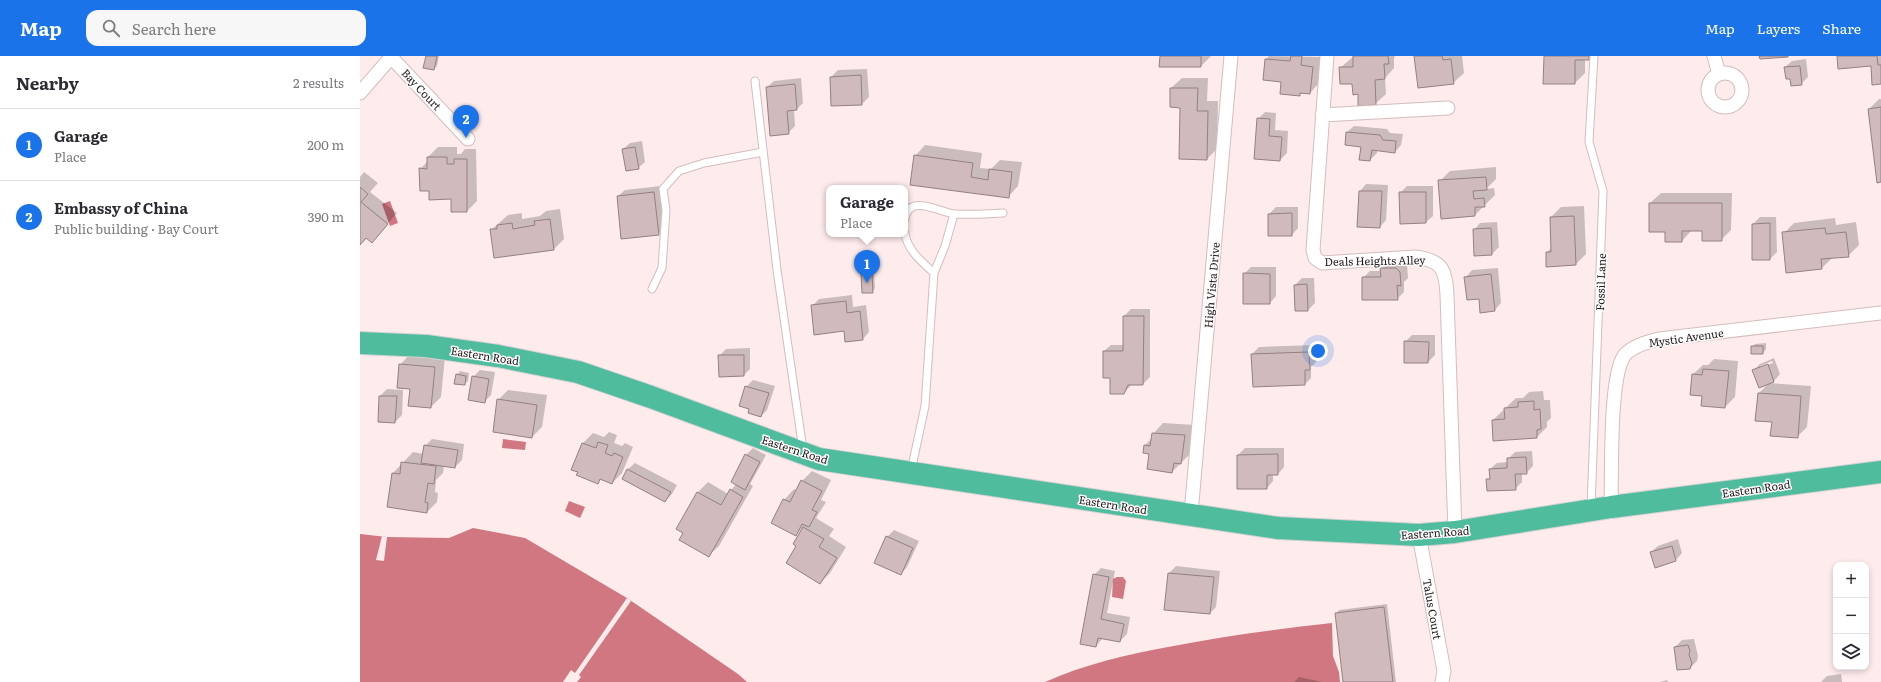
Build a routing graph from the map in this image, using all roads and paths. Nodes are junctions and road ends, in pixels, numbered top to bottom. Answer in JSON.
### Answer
{"nodes":[{"id":1,"x":391,"y":56,"type":"edge"},
{"id":2,"x":1231,"y":56,"type":"edge"},
{"id":3,"x":1327,"y":56,"type":"edge"},
{"id":4,"x":1594,"y":56,"type":"edge"},
{"id":5,"x":1714,"y":56,"type":"edge"},
{"id":6,"x":1719,"y":74,"type":"dead end"},
{"id":7,"x":755,"y":81,"type":"dead end"},
{"id":8,"x":360,"y":93,"type":"edge"},
{"id":9,"x":1448,"y":108,"type":"dead end"},
{"id":10,"x":1322,"y":115,"type":"junction"},
{"id":11,"x":468,"y":139,"type":"dead end"},
{"id":12,"x":763,"y":152,"type":"junction"},
{"id":13,"x":908,"y":212,"type":"edge"},
{"id":14,"x":1003,"y":213,"type":"dead end"},
{"id":15,"x":954,"y":214,"type":"junction"},
{"id":16,"x":906,"y":237,"type":"edge"},
{"id":17,"x":934,"y":273,"type":"junction"},
{"id":18,"x":652,"y":289,"type":"dead end"},
{"id":19,"x":1881,"y":313,"type":"edge"},
{"id":20,"x":360,"y":343,"type":"edge"},
{"id":21,"x":804,"y":454,"type":"junction"},
{"id":22,"x":1881,"y":472,"type":"edge"},
{"id":23,"x":911,"y":473,"type":"junction"},
{"id":24,"x":1601,"y":509,"type":"junction"},
{"id":25,"x":1191,"y":514,"type":"junction"},
{"id":26,"x":1455,"y":532,"type":"junction"},
{"id":27,"x":1419,"y":535,"type":"junction"},
{"id":28,"x":1442,"y":682,"type":"edge"}],
"edges":[{"from":1,"to":8,"type":"street"},
{"from":1,"to":11,"type":"street","name":"Bay Court"},
{"from":2,"to":25,"type":"street","name":"High Vista Drive"},
{"from":3,"to":10,"type":"street","name":"Deals Heights Alley"},
{"from":4,"to":24,"type":"lane","name":"Fossil Lane"},
{"from":5,"to":6,"type":"street"},
{"from":7,"to":12,"type":"lane"},
{"from":9,"to":10,"type":"street"},
{"from":10,"to":26,"type":"street","name":"Deals Heights Alley"},
{"from":12,"to":18,"type":"lane"},
{"from":12,"to":21,"type":"lane"},
{"from":13,"to":15,"type":"lane"},
{"from":14,"to":15,"type":"lane"},
{"from":15,"to":17,"type":"lane"},
{"from":16,"to":17,"type":"lane"},
{"from":17,"to":23,"type":"lane"},
{"from":19,"to":24,"type":"street","name":"Mystic Avenue"},
{"from":20,"to":21,"type":"highway","name":"Eastern Road"},
{"from":21,"to":23,"type":"highway","name":"Eastern Road"},
{"from":22,"to":24,"type":"highway","name":"Eastern Road"},
{"from":23,"to":25,"type":"highway","name":"Eastern Road"},
{"from":24,"to":26,"type":"highway","name":"Eastern Road"},
{"from":25,"to":27,"type":"highway","name":"Eastern Road"},
{"from":26,"to":27,"type":"highway","name":"Eastern Road"},
{"from":27,"to":28,"type":"street","name":"Talus Court"}]}
